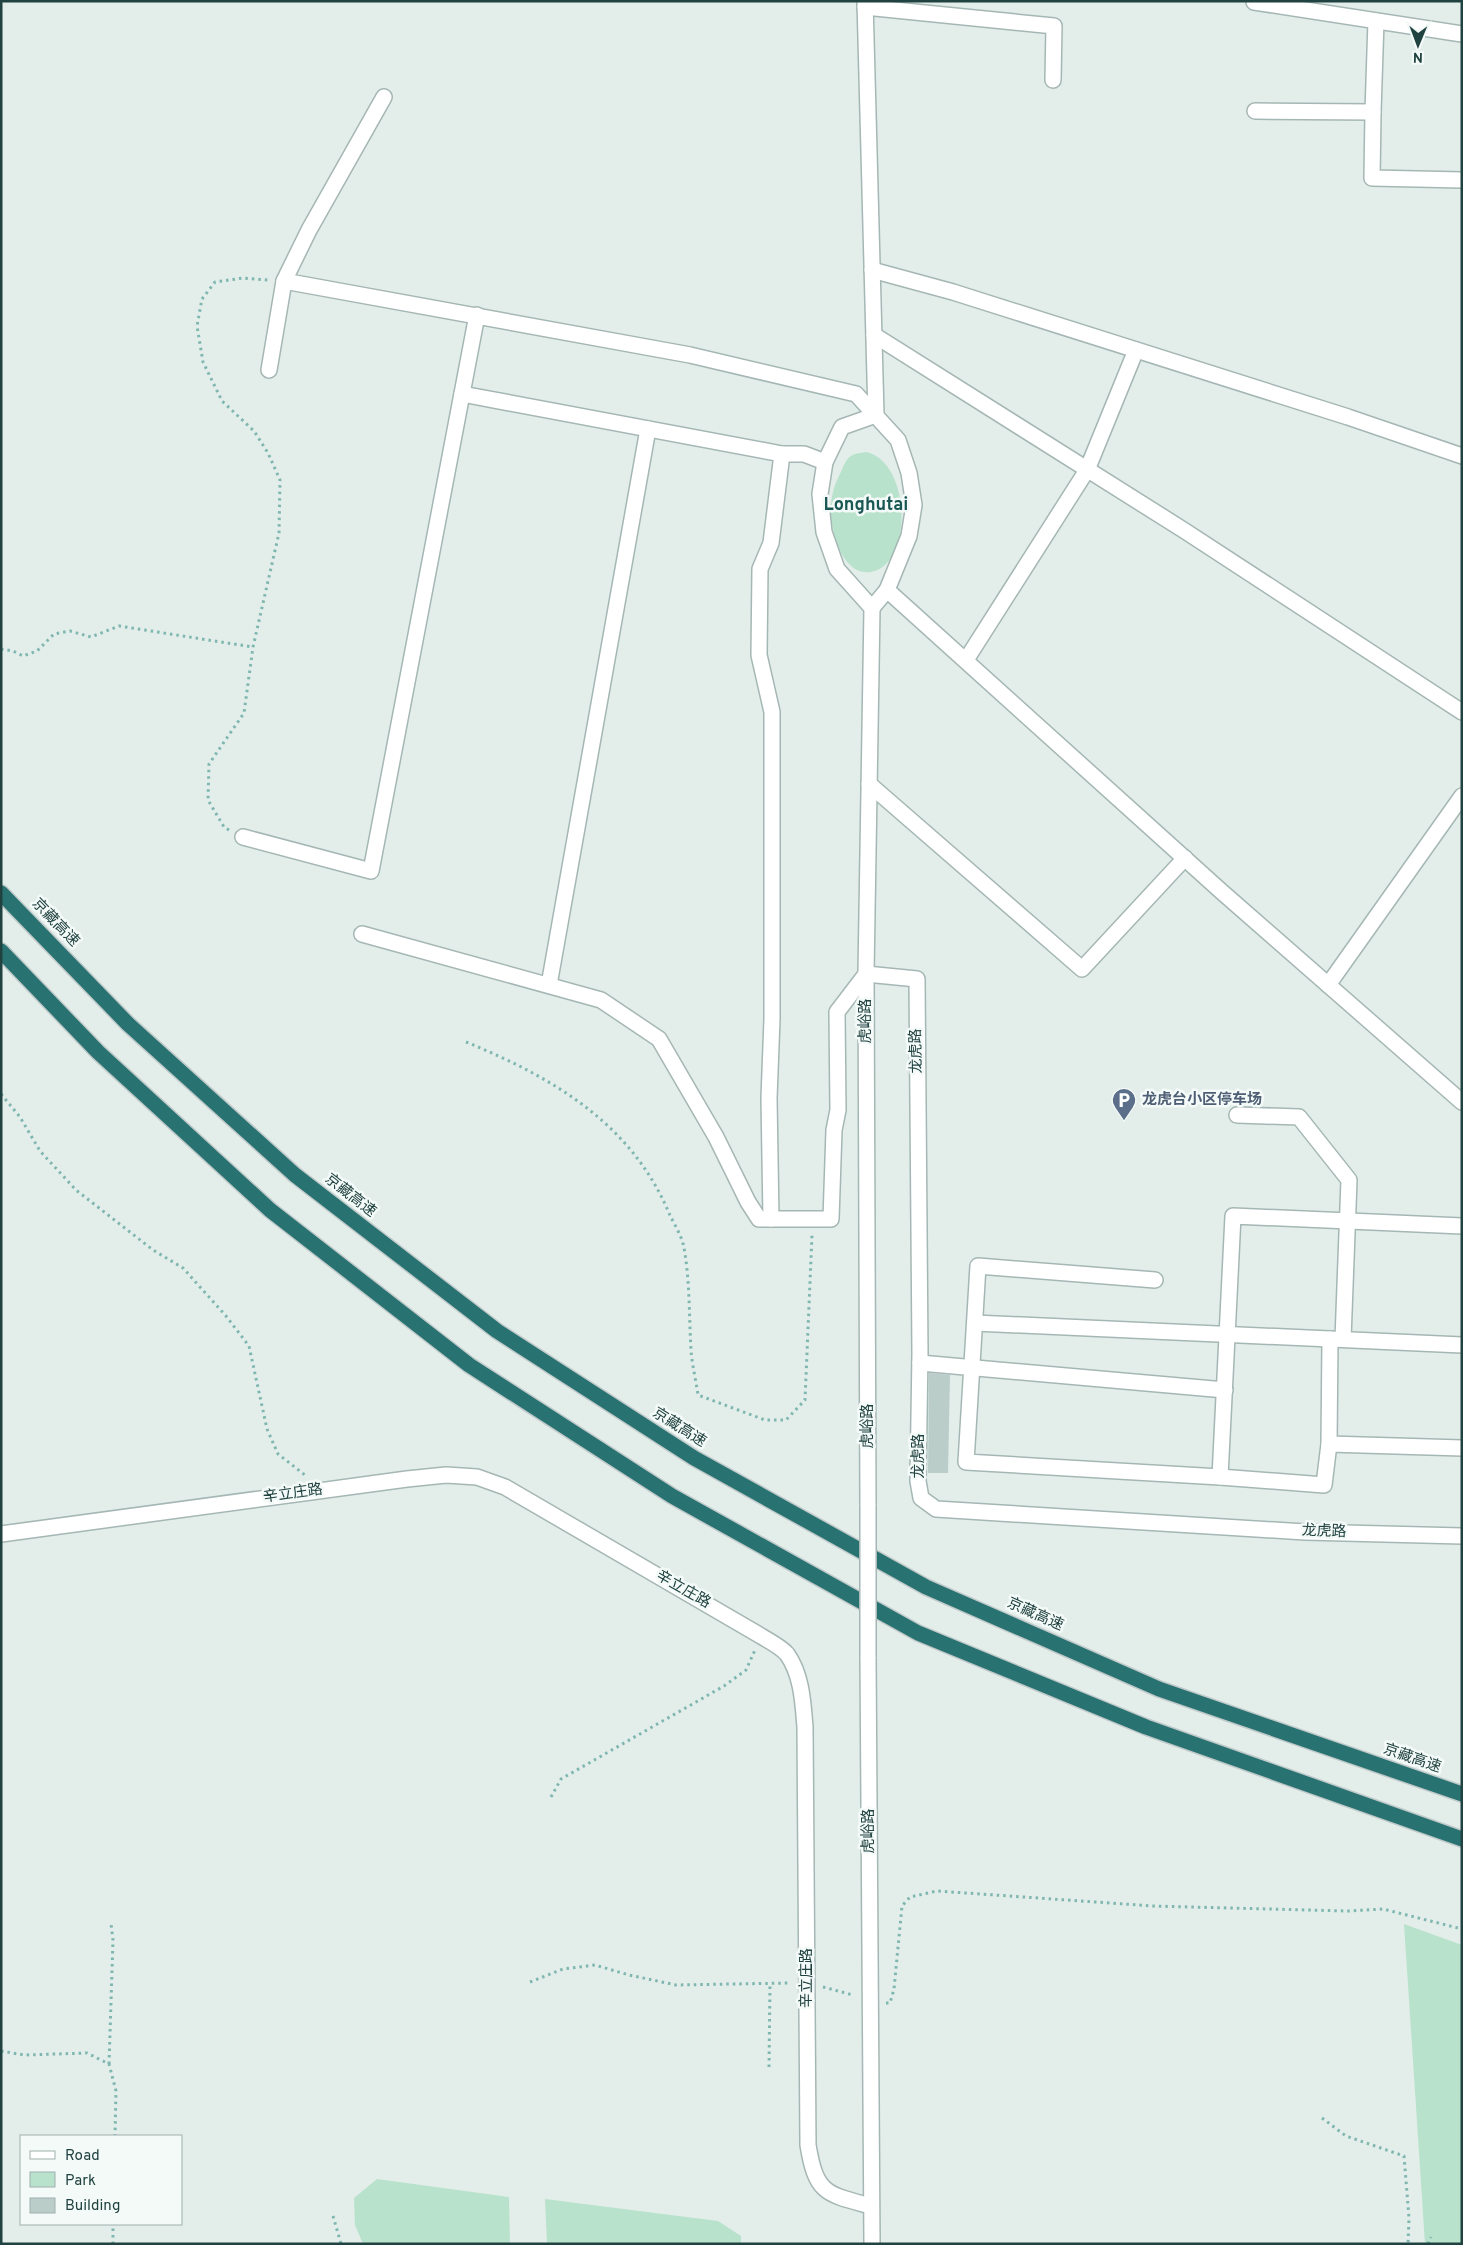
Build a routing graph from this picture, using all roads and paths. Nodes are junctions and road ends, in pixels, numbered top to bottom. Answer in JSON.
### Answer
{"nodes":[{"id":1,"x":1254,"y":2,"type":"dead end"},
{"id":2,"x":865,"y":4,"type":"edge"},
{"id":3,"x":1376,"y":21,"type":"junction"},
{"id":4,"x":1462,"y":34,"type":"edge"},
{"id":5,"x":1053,"y":80,"type":"dead end"},
{"id":6,"x":384,"y":97,"type":"dead end"},
{"id":7,"x":1255,"y":111,"type":"dead end"},
{"id":8,"x":1373,"y":112,"type":"junction"},
{"id":9,"x":1462,"y":180,"type":"edge"},
{"id":10,"x":872,"y":270,"type":"junction"},
{"id":11,"x":284,"y":281,"type":"junction"},
{"id":12,"x":477,"y":315,"type":"junction"},
{"id":13,"x":874,"y":335,"type":"junction"},
{"id":14,"x":1136,"y":350,"type":"junction"},
{"id":15,"x":270,"y":370,"type":"dead end"},
{"id":16,"x":462,"y":394,"type":"junction"},
{"id":17,"x":876,"y":415,"type":"junction"},
{"id":18,"x":648,"y":429,"type":"junction"},
{"id":19,"x":782,"y":454,"type":"junction"},
{"id":20,"x":1462,"y":456,"type":"edge"},
{"id":21,"x":825,"y":462,"type":"junction"},
{"id":22,"x":1087,"y":470,"type":"junction"},
{"id":23,"x":887,"y":590,"type":"junction"},
{"id":24,"x":872,"y":608,"type":"junction"},
{"id":25,"x":253,"y":647,"type":"junction"},
{"id":26,"x":1,"y":650,"type":"edge"},
{"id":27,"x":966,"y":660,"type":"junction"},
{"id":28,"x":1462,"y":712,"type":"edge"},
{"id":29,"x":869,"y":784,"type":"junction"},
{"id":30,"x":1462,"y":796,"type":"edge"},
{"id":31,"x":243,"y":836,"type":"joint"},
{"id":32,"x":1185,"y":858,"type":"junction"},
{"id":33,"x":1,"y":893,"type":"edge"},
{"id":34,"x":362,"y":934,"type":"dead end"},
{"id":35,"x":1,"y":951,"type":"edge"},
{"id":36,"x":866,"y":974,"type":"junction"},
{"id":37,"x":549,"y":985,"type":"junction"},
{"id":38,"x":1328,"y":985,"type":"junction"},
{"id":39,"x":466,"y":1042,"type":"dead end"},
{"id":40,"x":1,"y":1094,"type":"edge"},
{"id":41,"x":1460,"y":1097,"type":"edge"},
{"id":42,"x":1237,"y":1115,"type":"dead end"},
{"id":43,"x":771,"y":1219,"type":"junction"},
{"id":44,"x":813,"y":1220,"type":"junction"},
{"id":45,"x":1348,"y":1221,"type":"junction"},
{"id":46,"x":1462,"y":1226,"type":"edge"},
{"id":47,"x":1155,"y":1280,"type":"dead end"},
{"id":48,"x":975,"y":1323,"type":"junction"},
{"id":49,"x":1228,"y":1334,"type":"junction"},
{"id":50,"x":1336,"y":1339,"type":"junction"},
{"id":51,"x":1462,"y":1345,"type":"edge"},
{"id":52,"x":920,"y":1363,"type":"junction"},
{"id":53,"x":972,"y":1368,"type":"junction"},
{"id":54,"x":1225,"y":1390,"type":"junction"},
{"id":55,"x":1329,"y":1444,"type":"junction"},
{"id":56,"x":1462,"y":1448,"type":"edge"},
{"id":57,"x":1220,"y":1477,"type":"junction"},
{"id":58,"x":311,"y":1492,"type":"junction"},
{"id":59,"x":1,"y":1534,"type":"edge"},
{"id":60,"x":1462,"y":1536,"type":"edge"},
{"id":61,"x":761,"y":1636,"type":"junction"},
{"id":62,"x":1462,"y":1794,"type":"edge"},
{"id":63,"x":551,"y":1797,"type":"dead end"},
{"id":64,"x":1462,"y":1839,"type":"edge"},
{"id":65,"x":111,"y":1924,"type":"dead end"},
{"id":66,"x":1462,"y":1929,"type":"edge"},
{"id":67,"x":530,"y":1982,"type":"dead end"},
{"id":68,"x":770,"y":1983,"type":"junction"},
{"id":69,"x":807,"y":1983,"type":"junction"},
{"id":70,"x":870,"y":1999,"type":"junction"},
{"id":71,"x":1,"y":2051,"type":"edge"},
{"id":72,"x":109,"y":2064,"type":"junction"},
{"id":73,"x":769,"y":2067,"type":"dead end"},
{"id":74,"x":1322,"y":2118,"type":"dead end"},
{"id":75,"x":115,"y":2135,"type":"edge"},
{"id":76,"x":871,"y":2206,"type":"junction"},
{"id":77,"x":334,"y":2216,"type":"dead end"},
{"id":78,"x":113,"y":2225,"type":"edge"},
{"id":79,"x":1431,"y":2238,"type":"dead end"},
{"id":80,"x":113,"y":2244,"type":"edge"},
{"id":81,"x":341,"y":2244,"type":"edge"},
{"id":82,"x":872,"y":2244,"type":"edge"},
{"id":83,"x":1408,"y":2244,"type":"edge"},
{"id":84,"x":1428,"y":2244,"type":"edge"}],
"edges":[{"from":1,"to":3,"type":"street"},
{"from":2,"to":5,"type":"street"},
{"from":2,"to":10,"type":"street"},
{"from":3,"to":4,"type":"street"},
{"from":3,"to":8,"type":"street"},
{"from":6,"to":11,"type":"street"},
{"from":7,"to":8,"type":"street"},
{"from":8,"to":9,"type":"street"},
{"from":10,"to":13,"type":"street"},
{"from":10,"to":14,"type":"street"},
{"from":11,"to":12,"type":"street"},
{"from":11,"to":15,"type":"street"},
{"from":11,"to":25,"type":"path"},
{"from":12,"to":16,"type":"street"},
{"from":12,"to":17,"type":"street"},
{"from":13,"to":17,"type":"street"},
{"from":13,"to":22,"type":"street"},
{"from":14,"to":20,"type":"street"},
{"from":14,"to":22,"type":"street"},
{"from":16,"to":18,"type":"street"},
{"from":16,"to":31,"type":"street"},
{"from":17,"to":21,"type":"street"},
{"from":17,"to":23,"type":"street"},
{"from":18,"to":19,"type":"street"},
{"from":18,"to":37,"type":"street"},
{"from":19,"to":21,"type":"street"},
{"from":19,"to":43,"type":"street"},
{"from":21,"to":24,"type":"street"},
{"from":22,"to":27,"type":"street"},
{"from":22,"to":28,"type":"street"},
{"from":23,"to":24,"type":"street"},
{"from":23,"to":27,"type":"street"},
{"from":24,"to":29,"type":"street","name":"虎峪路"},
{"from":25,"to":26,"type":"path"},
{"from":25,"to":31,"type":"path"},
{"from":27,"to":32,"type":"street"},
{"from":29,"to":32,"type":"street"},
{"from":29,"to":36,"type":"street","name":"虎峪路"},
{"from":30,"to":38,"type":"street"},
{"from":32,"to":38,"type":"street"},
{"from":33,"to":62,"type":"highway","name":"京藏高速"},
{"from":34,"to":37,"type":"street"},
{"from":35,"to":64,"type":"highway"},
{"from":36,"to":44,"type":"street"},
{"from":36,"to":52,"type":"street","name":"龙虎路"},
{"from":36,"to":70,"type":"street","name":"虎峪路","bridge":true},
{"from":37,"to":43,"type":"street"},
{"from":38,"to":41,"type":"street"},
{"from":39,"to":44,"type":"path"},
{"from":40,"to":58,"type":"path"},
{"from":42,"to":45,"type":"street"},
{"from":43,"to":44,"type":"street"},
{"from":45,"to":46,"type":"street"},
{"from":45,"to":49,"type":"street"},
{"from":45,"to":50,"type":"street"},
{"from":47,"to":48,"type":"street"},
{"from":48,"to":49,"type":"street"},
{"from":48,"to":53,"type":"street"},
{"from":49,"to":50,"type":"street"},
{"from":49,"to":54,"type":"street"},
{"from":50,"to":51,"type":"street"},
{"from":50,"to":55,"type":"street"},
{"from":52,"to":53,"type":"street"},
{"from":52,"to":60,"type":"street","name":"龙虎路"},
{"from":53,"to":54,"type":"street"},
{"from":53,"to":57,"type":"street"},
{"from":54,"to":57,"type":"street"},
{"from":55,"to":56,"type":"street"},
{"from":55,"to":57,"type":"street"},
{"from":58,"to":59,"type":"street","name":"辛立庄路"},
{"from":58,"to":61,"type":"street","name":"辛立庄路"},
{"from":61,"to":63,"type":"path"},
{"from":61,"to":69,"type":"street","name":"辛立庄路"},
{"from":65,"to":72,"type":"path"},
{"from":66,"to":70,"type":"path"},
{"from":67,"to":68,"type":"path"},
{"from":68,"to":69,"type":"path"},
{"from":68,"to":73,"type":"path"},
{"from":69,"to":70,"type":"path"},
{"from":69,"to":76,"type":"street","name":"辛立庄路"},
{"from":70,"to":76,"type":"street","name":"虎峪路"},
{"from":71,"to":72,"type":"path"},
{"from":72,"to":75,"type":"path"},
{"from":74,"to":83,"type":"path"},
{"from":76,"to":82,"type":"street","name":"虎峪路"},
{"from":77,"to":81,"type":"path"},
{"from":78,"to":80,"type":"path"},
{"from":79,"to":84,"type":"path"}]}
